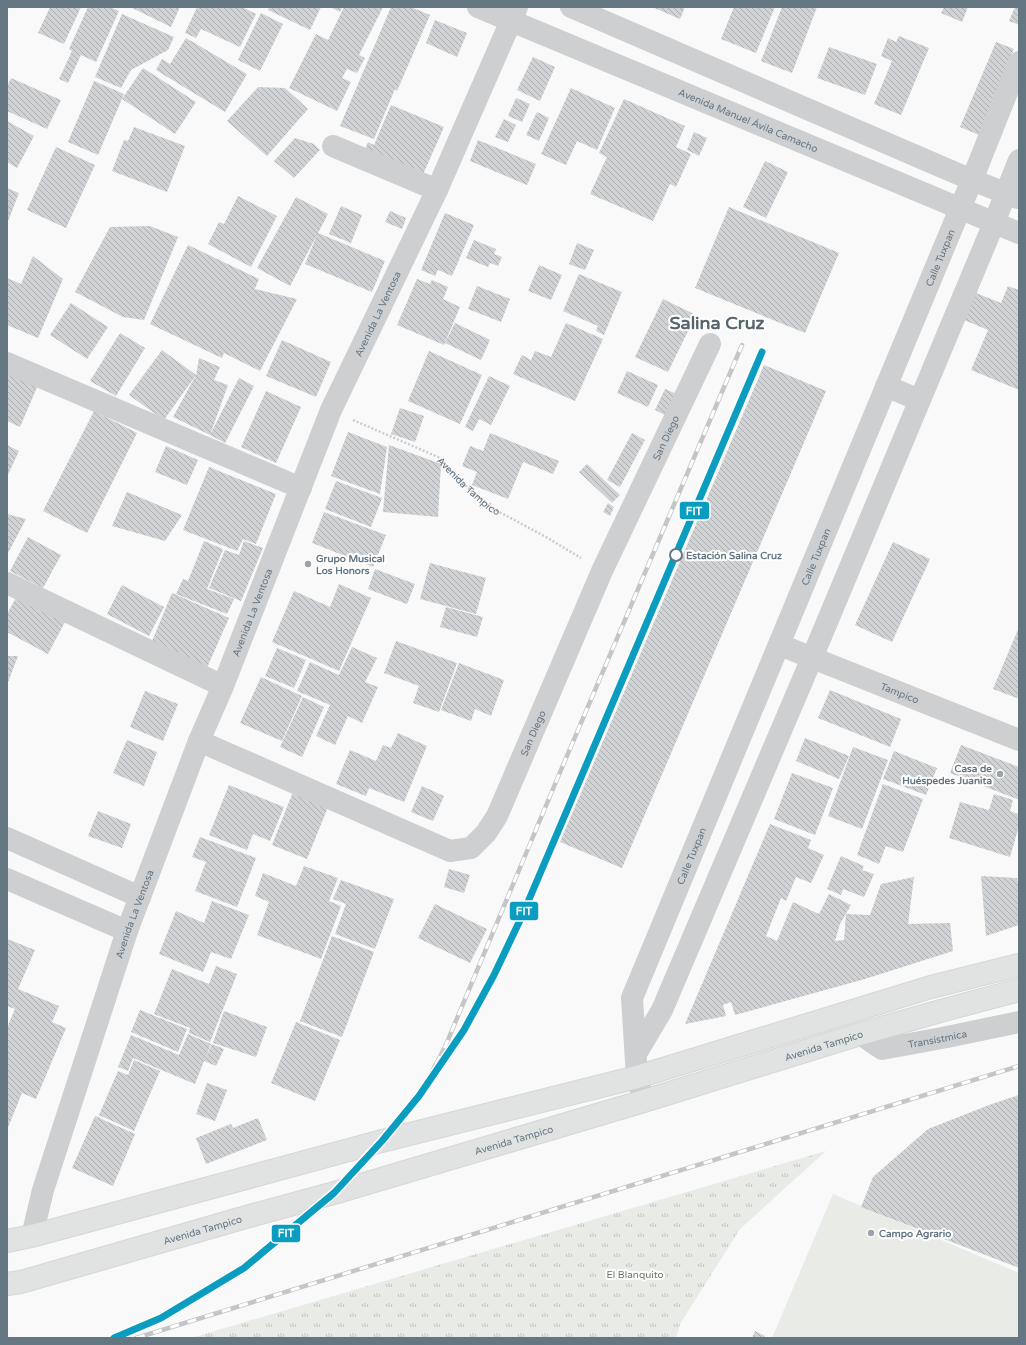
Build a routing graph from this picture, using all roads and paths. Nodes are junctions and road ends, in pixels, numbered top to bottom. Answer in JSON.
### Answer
{"nodes":[{"id":1,"x":478,"y":7,"type":"edge"},
{"id":2,"x":571,"y":7,"type":"edge"},
{"id":3,"x":514,"y":14,"type":"edge"},
{"id":4,"x":1019,"y":62,"type":"edge"},
{"id":5,"x":333,"y":146,"type":"dead end"},
{"id":6,"x":1019,"y":160,"type":"edge"},
{"id":7,"x":972,"y":180,"type":"junction"},
{"id":8,"x":436,"y":190,"type":"junction"},
{"id":9,"x":1012,"y":196,"type":"edge"},
{"id":10,"x":960,"y":208,"type":"junction"},
{"id":11,"x":994,"y":223,"type":"junction"},
{"id":12,"x":1019,"y":233,"type":"edge"},
{"id":13,"x":710,"y":344,"type":"dead end"},
{"id":14,"x":7,"y":363,"type":"edge"},
{"id":15,"x":886,"y":386,"type":"junction"},
{"id":16,"x":919,"y":400,"type":"junction"},
{"id":17,"x":331,"y":410,"type":"junction"},
{"id":18,"x":301,"y":488,"type":"junction"},
{"id":19,"x":602,"y":571,"type":"junction"},
{"id":20,"x":7,"y":583,"type":"edge"},
{"id":21,"x":780,"y":645,"type":"junction"},
{"id":22,"x":812,"y":658,"type":"junction"},
{"id":23,"x":223,"y":686,"type":"junction"},
{"id":24,"x":1019,"y":740,"type":"edge"},
{"id":25,"x":199,"y":741,"type":"junction"},
{"id":26,"x":7,"y":838,"type":"edge"},
{"id":27,"x":7,"y":878,"type":"edge"},
{"id":28,"x":140,"y":897,"type":"junction"},
{"id":29,"x":127,"y":931,"type":"junction"},
{"id":30,"x":1019,"y":965,"type":"edge"},
{"id":31,"x":1019,"y":990,"type":"edge"},
{"id":32,"x":1019,"y":1022,"type":"edge"},
{"id":33,"x":860,"y":1034,"type":"junction"},
{"id":34,"x":636,"y":1054,"type":"junction"},
{"id":35,"x":637,"y":1077,"type":"junction"},
{"id":36,"x":644,"y":1101,"type":"junction"},
{"id":37,"x":32,"y":1236,"type":"junction"},
{"id":38,"x":7,"y":1241,"type":"edge"},
{"id":39,"x":7,"y":1284,"type":"edge"}],
"edges":[{"from":1,"to":3,"type":"street","name":"Avenida Manuel Ávila Camacho"},
{"from":2,"to":7,"type":"street"},
{"from":3,"to":8,"type":"street","name":"Avenida La Ventosa"},
{"from":3,"to":10,"type":"street","name":"Avenida Manuel Ávila Camacho"},
{"from":4,"to":7,"type":"street","name":"Calle Tuxpan"},
{"from":5,"to":8,"type":"street"},
{"from":6,"to":9,"type":"street"},
{"from":7,"to":9,"type":"street"},
{"from":7,"to":10,"type":"street","name":"Calle Tuxpan"},
{"from":8,"to":17,"type":"street","name":"Avenida La Ventosa"},
{"from":9,"to":11,"type":"street"},
{"from":10,"to":11,"type":"street","name":"Avenida Manuel Ávila Camacho"},
{"from":10,"to":15,"type":"street","name":"Calle Tuxpan"},
{"from":11,"to":12,"type":"street","name":"Avenida Manuel Ávila Camacho"},
{"from":11,"to":16,"type":"street"},
{"from":13,"to":19,"type":"street","name":"San Diego"},
{"from":14,"to":18,"type":"street"},
{"from":15,"to":16,"type":"street"},
{"from":15,"to":21,"type":"street","name":"Calle Tuxpan"},
{"from":16,"to":22,"type":"street"},
{"from":17,"to":18,"type":"street","name":"Avenida La Ventosa"},
{"from":17,"to":19,"type":"path","name":"Avenida Tampico"},
{"from":18,"to":23,"type":"street","name":"Avenida La Ventosa"},
{"from":19,"to":25,"type":"street","name":"San Diego"},
{"from":20,"to":23,"type":"street"},
{"from":21,"to":22,"type":"street","name":"Tampico"},
{"from":21,"to":34,"type":"street","name":"Calle Tuxpan"},
{"from":22,"to":24,"type":"street","name":"Tampico"},
{"from":22,"to":34,"type":"street"},
{"from":23,"to":25,"type":"street","name":"Avenida La Ventosa"},
{"from":25,"to":28,"type":"street","name":"Avenida La Ventosa"},
{"from":26,"to":28,"type":"street"},
{"from":27,"to":29,"type":"street"},
{"from":28,"to":29,"type":"street","name":"Avenida La Ventosa"},
{"from":29,"to":37,"type":"street","name":"Avenida La Ventosa"},
{"from":30,"to":35,"type":"main road"},
{"from":31,"to":33,"type":"main road","name":"Avenida Tampico"},
{"from":32,"to":33,"type":"street","name":"Transístmica"},
{"from":33,"to":36,"type":"main road","name":"Avenida Tampico"},
{"from":34,"to":35,"type":"street","name":"Calle Tuxpan"},
{"from":35,"to":36,"type":"street","name":"Calle Tuxpan"},
{"from":35,"to":37,"type":"main road"},
{"from":36,"to":39,"type":"main road","name":"Avenida Tampico"},
{"from":37,"to":38,"type":"main road"}]}
